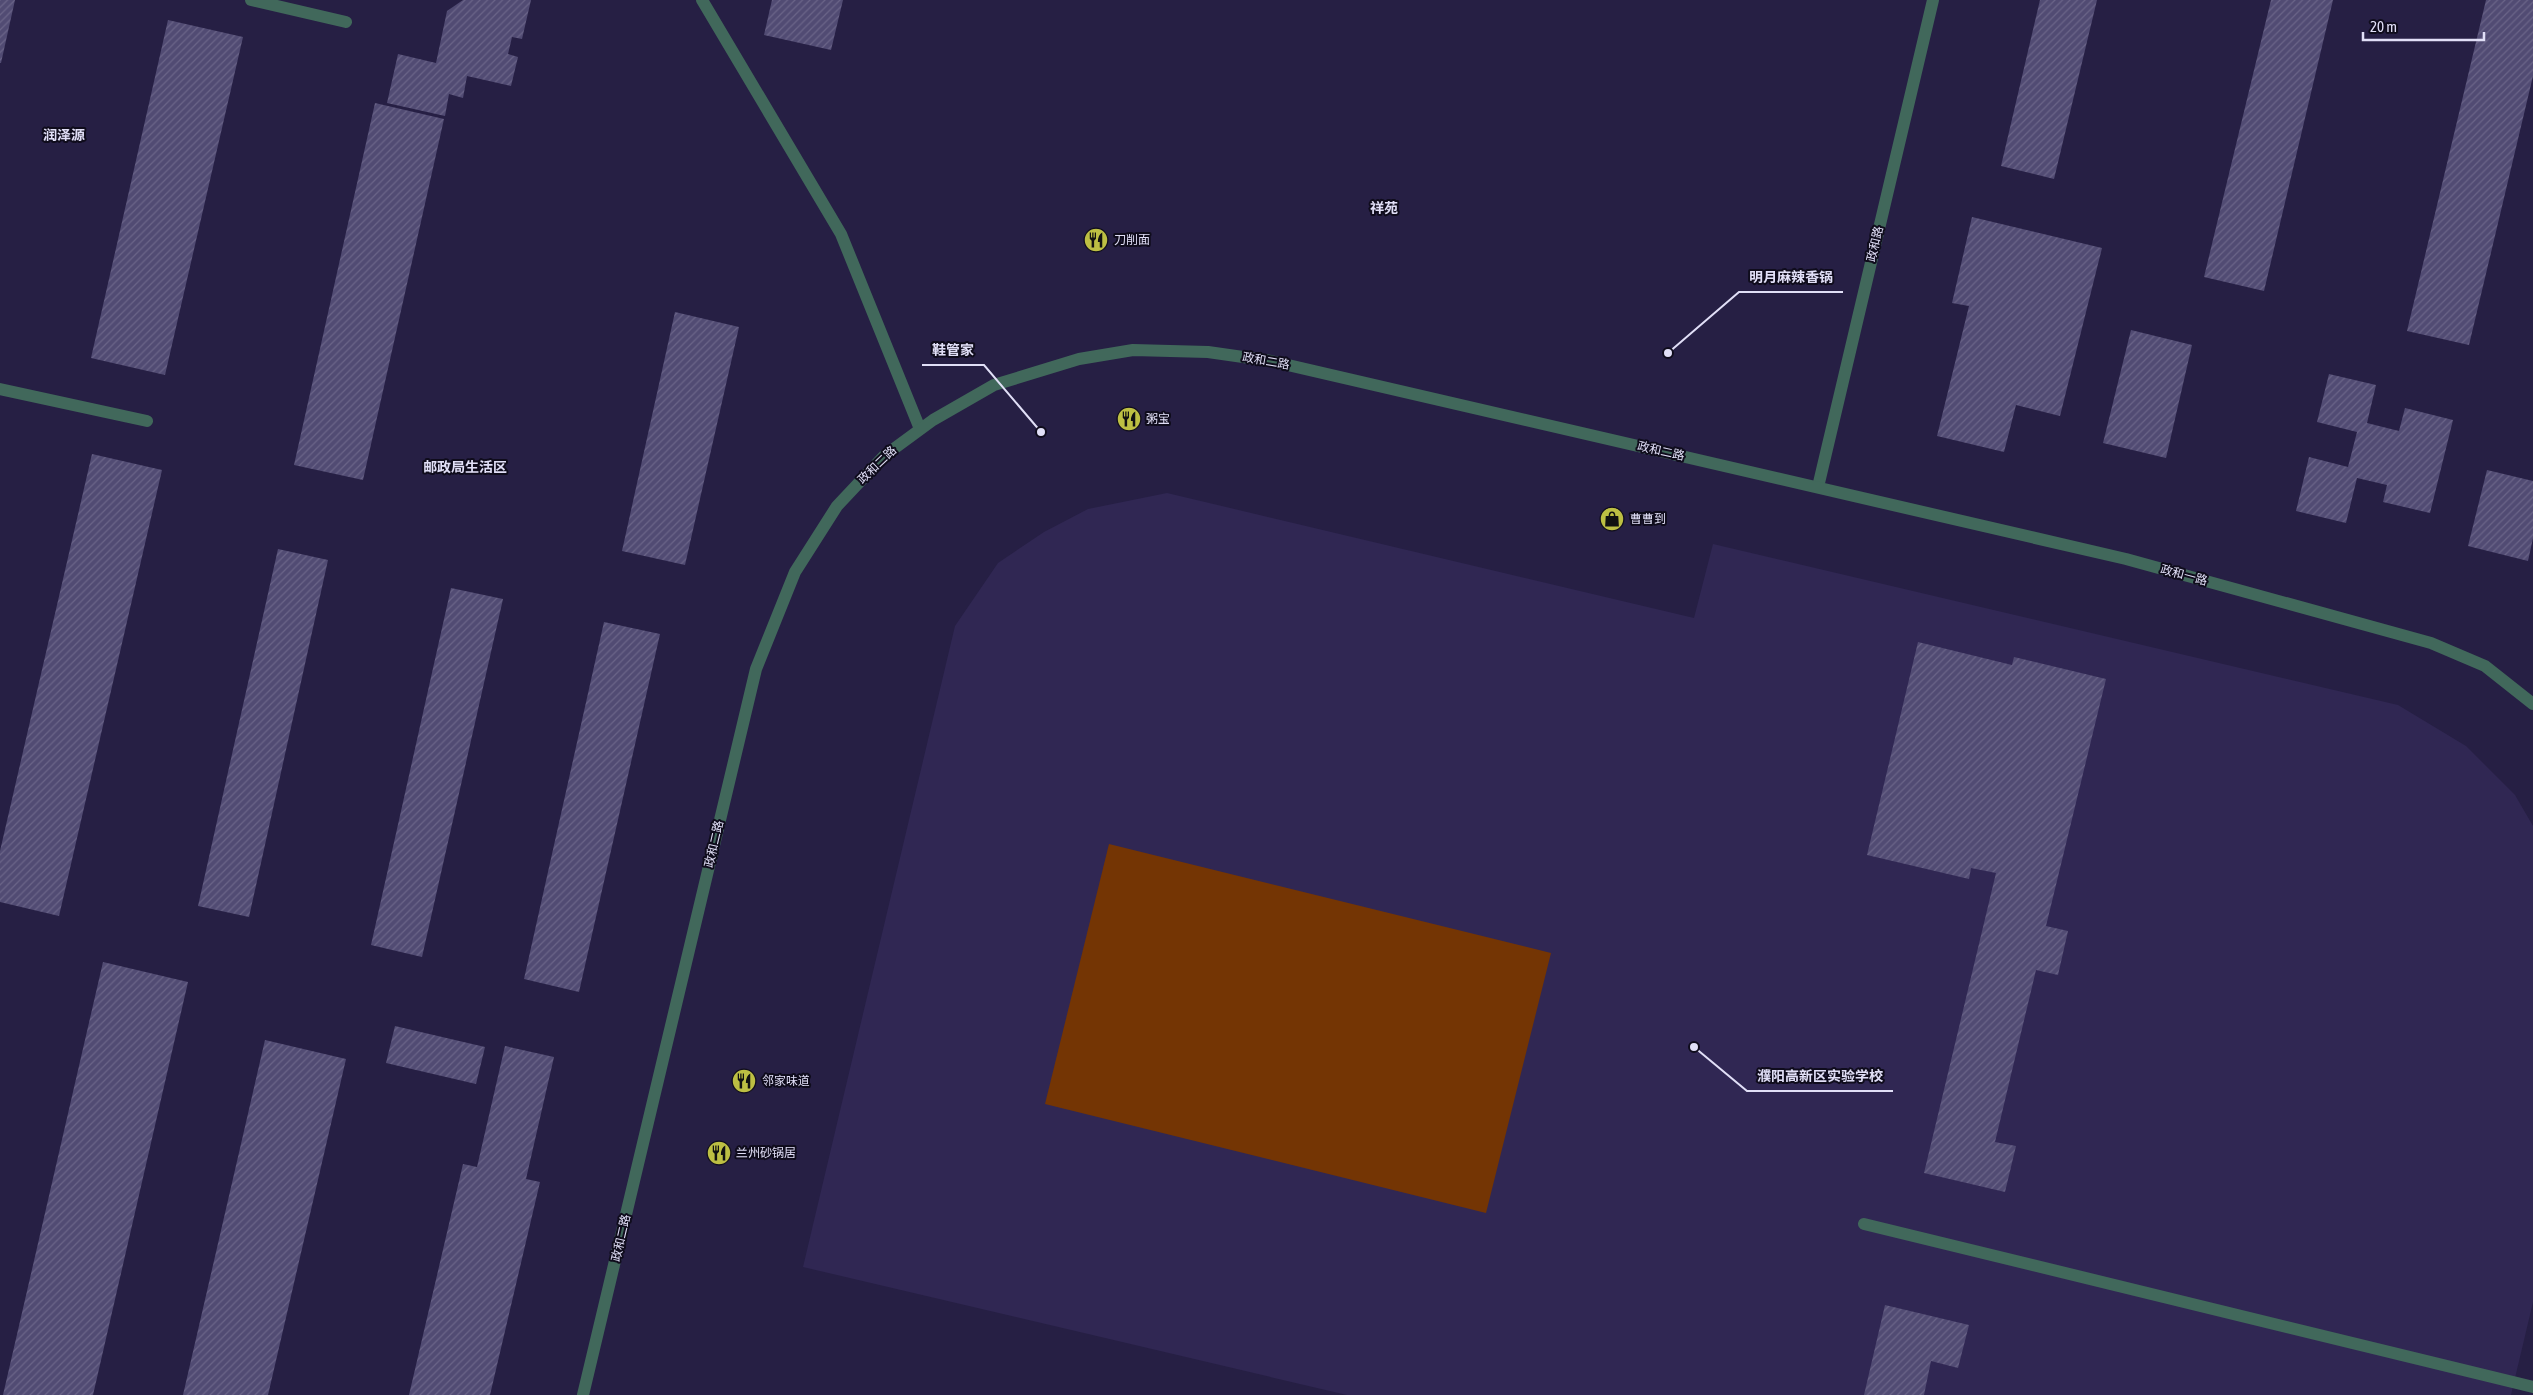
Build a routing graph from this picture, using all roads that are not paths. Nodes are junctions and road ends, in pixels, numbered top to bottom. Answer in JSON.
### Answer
{"nodes":[{"id":1,"x":251,"y":0,"type":"edge"},
{"id":2,"x":702,"y":0,"type":"edge"},
{"id":3,"x":1933,"y":0,"type":"edge"},
{"id":4,"x":346,"y":22,"type":"dead end"},
{"id":5,"x":0,"y":389,"type":"edge"},
{"id":6,"x":147,"y":421,"type":"dead end"},
{"id":7,"x":920,"y":429,"type":"junction"},
{"id":8,"x":1818,"y":487,"type":"junction"},
{"id":9,"x":2533,"y":704,"type":"edge"},
{"id":10,"x":1864,"y":1224,"type":"dead end"},
{"id":11,"x":2533,"y":1387,"type":"edge"},
{"id":12,"x":583,"y":1395,"type":"edge"}],
"edges":[{"from":1,"to":4,"type":"street"},
{"from":2,"to":7,"type":"street"},
{"from":3,"to":8,"type":"street","name":"政和路"},
{"from":5,"to":6,"type":"street"},
{"from":7,"to":8,"type":"street","name":"政和二路"},
{"from":7,"to":12,"type":"street","name":"政和二路"},
{"from":8,"to":9,"type":"street","name":"政和一路"},
{"from":10,"to":11,"type":"street"}]}
